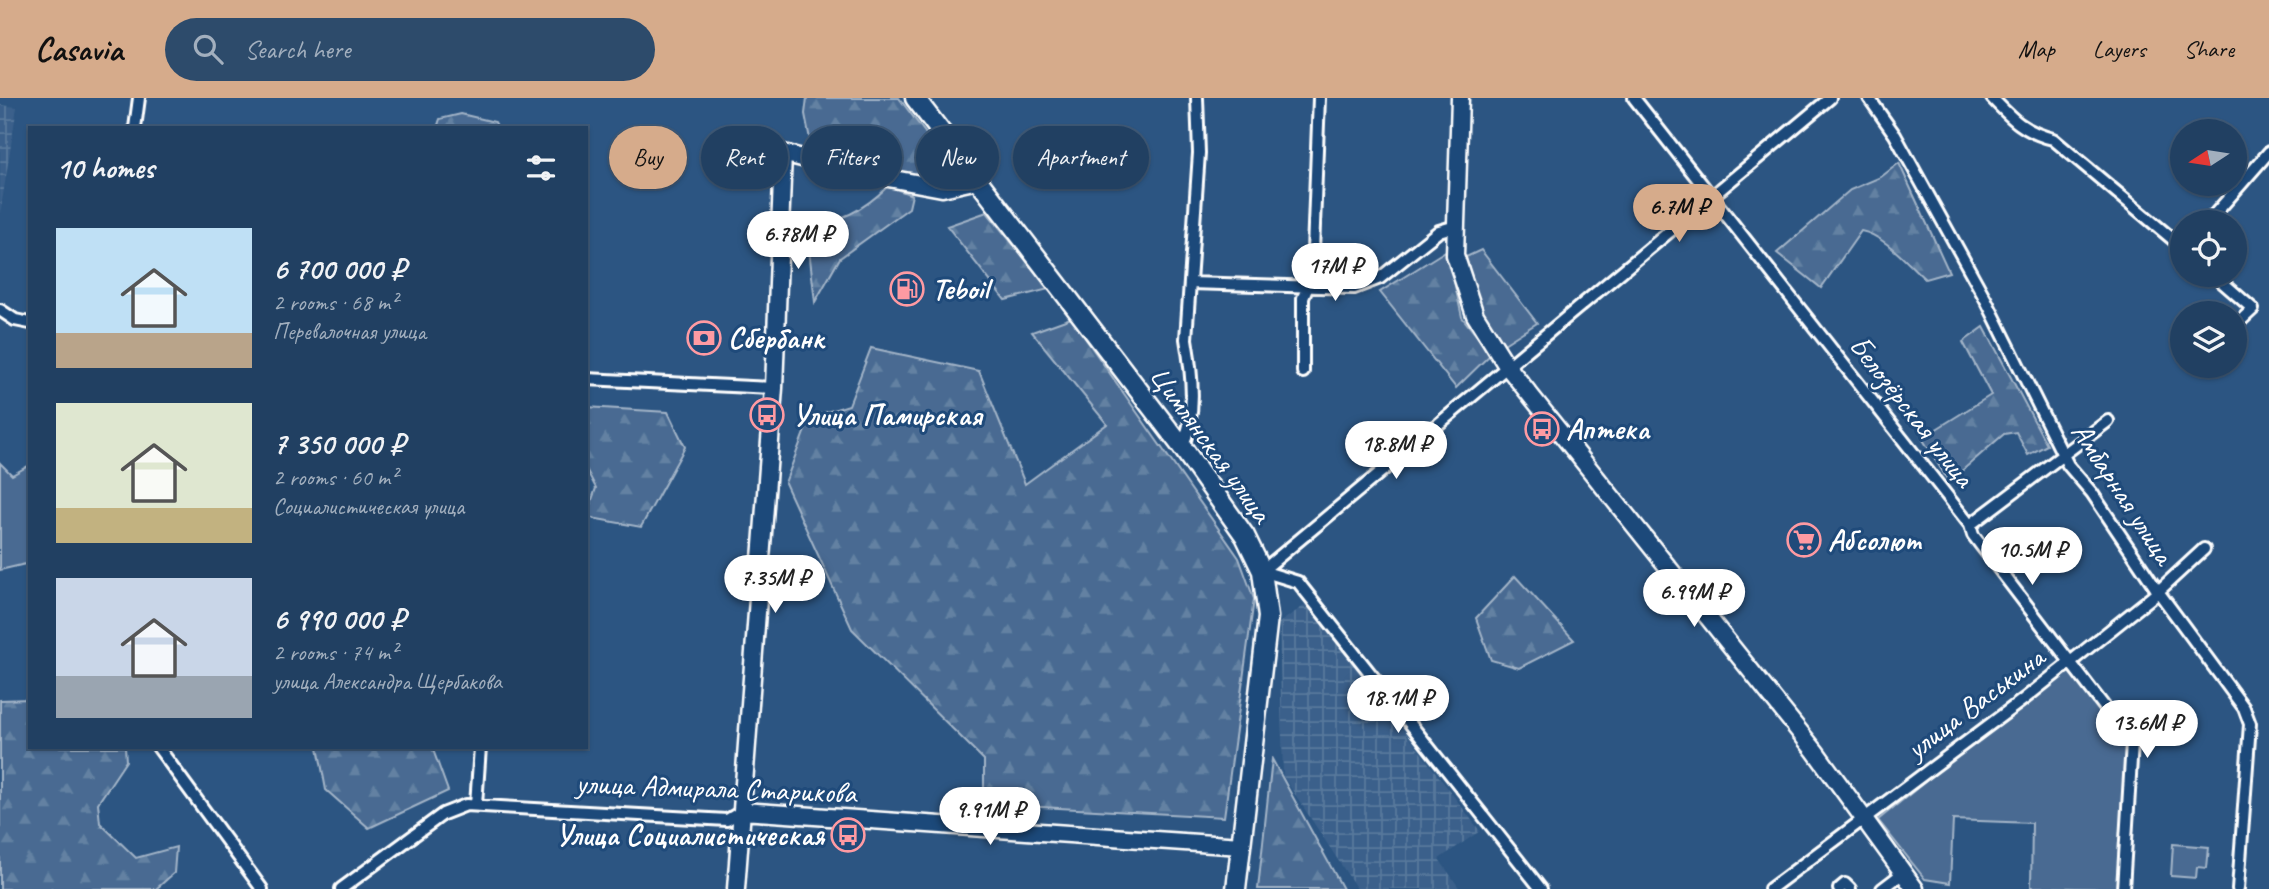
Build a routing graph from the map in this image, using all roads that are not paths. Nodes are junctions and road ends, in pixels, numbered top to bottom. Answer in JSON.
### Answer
{"nodes":[{"id":1,"x":139,"y":98,"type":"edge"},
{"id":2,"x":915,"y":98,"type":"edge"},
{"id":3,"x":1197,"y":98,"type":"edge"},
{"id":4,"x":1319,"y":98,"type":"edge"},
{"id":5,"x":1460,"y":98,"type":"edge"},
{"id":6,"x":1634,"y":98,"type":"edge"},
{"id":7,"x":1830,"y":98,"type":"edge"},
{"id":8,"x":1869,"y":98,"type":"edge"},
{"id":9,"x":1992,"y":98,"type":"edge"},
{"id":10,"x":135,"y":126,"type":"edge"},
{"id":11,"x":937,"y":126,"type":"edge"},
{"id":12,"x":2269,"y":152,"type":"edge"},
{"id":13,"x":916,"y":183,"type":"edge"},
{"id":14,"x":985,"y":189,"type":"edge"},
{"id":15,"x":1711,"y":197,"type":"junction"},
{"id":16,"x":2218,"y":210,"type":"edge"},
{"id":17,"x":1456,"y":226,"type":"junction"},
{"id":18,"x":2170,"y":237,"type":"edge"},
{"id":19,"x":1190,"y":283,"type":"junction"},
{"id":20,"x":1309,"y":285,"type":"junction"},
{"id":21,"x":2228,"y":287,"type":"edge"},
{"id":22,"x":2244,"y":301,"type":"edge"},
{"id":23,"x":0,"y":310,"type":"edge"},
{"id":24,"x":15,"y":320,"type":"junction"},
{"id":25,"x":0,"y":322,"type":"edge"},
{"id":26,"x":28,"y":323,"type":"edge"},
{"id":27,"x":1507,"y":366,"type":"junction"},
{"id":28,"x":1303,"y":372,"type":"dead end"},
{"id":29,"x":588,"y":379,"type":"edge"},
{"id":30,"x":774,"y":388,"type":"junction"},
{"id":31,"x":2108,"y":421,"type":"dead end"},
{"id":32,"x":1182,"y":447,"type":"junction"},
{"id":33,"x":2064,"y":454,"type":"junction"},
{"id":34,"x":1970,"y":525,"type":"junction"},
{"id":35,"x":2204,"y":550,"type":"dead end"},
{"id":36,"x":1262,"y":571,"type":"junction"},
{"id":37,"x":2157,"y":590,"type":"junction"},
{"id":38,"x":2070,"y":662,"type":"junction"},
{"id":39,"x":159,"y":749,"type":"edge"},
{"id":40,"x":480,"y":749,"type":"edge"},
{"id":41,"x":476,"y":805,"type":"junction"},
{"id":42,"x":742,"y":811,"type":"junction"},
{"id":43,"x":1863,"y":819,"type":"junction"},
{"id":44,"x":1241,"y":846,"type":"junction"},
{"id":45,"x":1903,"y":873,"type":"junction"},
{"id":46,"x":1783,"y":879,"type":"junction"},
{"id":47,"x":262,"y":889,"type":"edge"},
{"id":48,"x":341,"y":889,"type":"edge"},
{"id":49,"x":736,"y":889,"type":"edge"},
{"id":50,"x":1236,"y":889,"type":"edge"},
{"id":51,"x":1541,"y":889,"type":"edge"},
{"id":52,"x":1770,"y":889,"type":"edge"},
{"id":53,"x":1792,"y":889,"type":"edge"},
{"id":54,"x":1839,"y":889,"type":"edge"},
{"id":55,"x":1850,"y":889,"type":"edge"},
{"id":56,"x":1882,"y":889,"type":"edge"},
{"id":57,"x":1915,"y":889,"type":"edge"},
{"id":58,"x":2123,"y":889,"type":"edge"},
{"id":59,"x":2238,"y":889,"type":"edge"}],
"edges":[{"from":1,"to":10,"type":"street"},
{"from":2,"to":11,"type":"main road","name":"Цимлянская улица"},
{"from":3,"to":19,"type":"street"},
{"from":4,"to":20,"type":"street"},
{"from":5,"to":17,"type":"street"},
{"from":6,"to":15,"type":"street","name":"Белозёрская улица"},
{"from":7,"to":15,"type":"street"},
{"from":8,"to":33,"type":"street","name":"Амбарная улица"},
{"from":9,"to":18,"type":"street"},
{"from":12,"to":16,"type":"street"},
{"from":13,"to":30,"type":"street"},
{"from":14,"to":32,"type":"main road","name":"Цимлянская улица"},
{"from":15,"to":27,"type":"street"},
{"from":15,"to":34,"type":"street","name":"Белозёрская улица"},
{"from":17,"to":20,"type":"street"},
{"from":17,"to":27,"type":"street"},
{"from":19,"to":20,"type":"street"},
{"from":19,"to":32,"type":"street"},
{"from":20,"to":28,"type":"street"},
{"from":21,"to":22,"type":"street"},
{"from":23,"to":24,"type":"street"},
{"from":24,"to":25,"type":"street"},
{"from":24,"to":26,"type":"street"},
{"from":27,"to":36,"type":"street"},
{"from":27,"to":43,"type":"street"},
{"from":29,"to":30,"type":"street"},
{"from":30,"to":42,"type":"street"},
{"from":31,"to":33,"type":"street"},
{"from":32,"to":36,"type":"main road","name":"Цимлянская улица"},
{"from":33,"to":34,"type":"street"},
{"from":33,"to":37,"type":"street","name":"Амбарная улица"},
{"from":34,"to":38,"type":"street","name":"Белозёрская улица"},
{"from":35,"to":37,"type":"street","name":"улица Васькина"},
{"from":36,"to":44,"type":"main road","name":"Цимлянская улица"},
{"from":36,"to":51,"type":"street"},
{"from":37,"to":38,"type":"street","name":"улица Васькина"},
{"from":37,"to":59,"type":"street","name":"Амбарная улица"},
{"from":38,"to":43,"type":"street","name":"улица Васькина"},
{"from":38,"to":58,"type":"street","name":"Белозёрская улица"},
{"from":39,"to":47,"type":"street"},
{"from":40,"to":41,"type":"street"},
{"from":41,"to":42,"type":"street","name":"улица Адмирала Старикова"},
{"from":41,"to":48,"type":"street","name":"улица Адмирала Старикова"},
{"from":42,"to":44,"type":"street","name":"улица Адмирала Старикова"},
{"from":42,"to":49,"type":"street"},
{"from":43,"to":45,"type":"street"},
{"from":43,"to":46,"type":"street","name":"улица Васькина"},
{"from":44,"to":50,"type":"main road","name":"Цимлянская улица"},
{"from":45,"to":56,"type":"street"},
{"from":45,"to":57,"type":"street"},
{"from":46,"to":52,"type":"street","name":"улица Васькина"},
{"from":46,"to":53,"type":"street"},
{"from":54,"to":55,"type":"street"}]}
